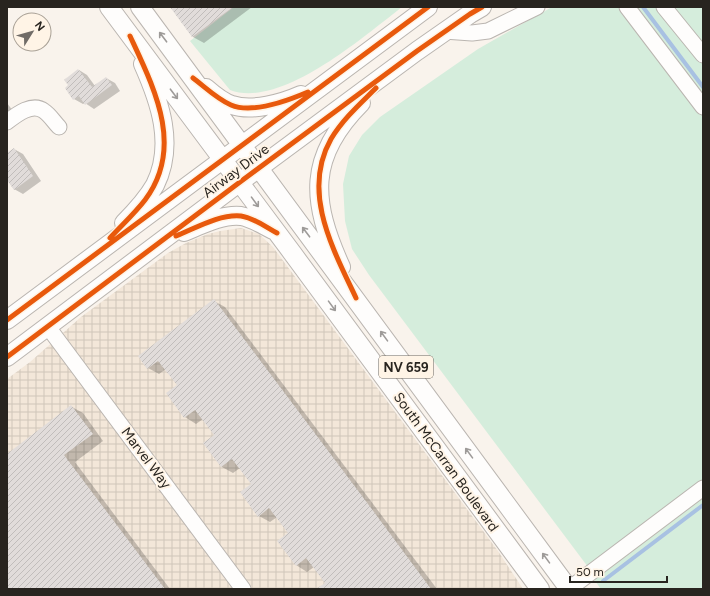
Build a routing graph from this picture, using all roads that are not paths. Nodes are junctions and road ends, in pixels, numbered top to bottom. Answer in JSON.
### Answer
{"nodes":[{"id":1,"x":109,"y":7,"type":"edge"},
{"id":2,"x":140,"y":7,"type":"edge"},
{"id":3,"x":428,"y":7,"type":"edge"},
{"id":4,"x":482,"y":7,"type":"edge"},
{"id":5,"x":537,"y":7,"type":"edge"},
{"id":6,"x":627,"y":7,"type":"edge"},
{"id":7,"x":664,"y":7,"type":"edge"},
{"id":8,"x":444,"y":32,"type":"junction"},
{"id":9,"x":130,"y":36,"type":"junction"},
{"id":10,"x":703,"y":55,"type":"edge"},
{"id":11,"x":400,"y":64,"type":"junction"},
{"id":12,"x":193,"y":78,"type":"junction"},
{"id":13,"x":320,"y":87,"type":"junction"},
{"id":14,"x":703,"y":107,"type":"edge"},
{"id":15,"x":7,"y":122,"type":"edge"},
{"id":16,"x":60,"y":127,"type":"dead end"},
{"id":17,"x":242,"y":145,"type":"junction"},
{"id":18,"x":223,"y":159,"type":"junction"},
{"id":19,"x":259,"y":168,"type":"junction"},
{"id":20,"x":240,"y":182,"type":"junction"},
{"id":21,"x":277,"y":233,"type":"junction"},
{"id":22,"x":160,"y":243,"type":"junction"},
{"id":23,"x":89,"y":259,"type":"junction"},
{"id":24,"x":356,"y":298,"type":"junction"},
{"id":25,"x":7,"y":320,"type":"edge"},
{"id":26,"x":48,"y":327,"type":"junction"},
{"id":27,"x":7,"y":357,"type":"edge"},
{"id":28,"x":703,"y":488,"type":"edge"},
{"id":29,"x":243,"y":589,"type":"edge"},
{"id":30,"x":540,"y":589,"type":"edge"},
{"id":31,"x":569,"y":589,"type":"edge"}],
"edges":[{"from":1,"to":9,"type":"main road","name":"South McCarran Boulevard","number":"NV 659"},
{"from":12,"to":2,"type":"main road","name":"South McCarran Boulevard","number":"NV 659","one_way":true},
{"from":3,"to":13,"type":"main road","name":"Airway Drive"},
{"from":4,"to":8,"type":"main road","name":"Airway Drive"},
{"from":5,"to":8,"type":"lane"},
{"from":6,"to":14,"type":"lane"},
{"from":7,"to":10,"type":"lane"},
{"from":8,"to":11,"type":"main road","name":"Airway Drive"},
{"from":9,"to":18,"type":"main road","name":"South McCarran Boulevard","number":"NV 659","one_way":true},
{"from":9,"to":23,"type":"main road"},
{"from":11,"to":19,"type":"main road","name":"Airway Drive"},
{"from":11,"to":24,"type":"main road"},
{"from":12,"to":13,"type":"main road"},
{"from":12,"to":17,"type":"main road","name":"South McCarran Boulevard","number":"NV 659"},
{"from":13,"to":17,"type":"main road","name":"Airway Drive"},
{"from":15,"to":16,"type":"lane"},
{"from":17,"to":18,"type":"main road","name":"Airway Drive"},
{"from":17,"to":19,"type":"main road","name":"South McCarran Boulevard","number":"NV 659"},
{"from":18,"to":20,"type":"main road","name":"South McCarran Boulevard","number":"NV 659"},
{"from":18,"to":23,"type":"main road","name":"Airway Drive"},
{"from":19,"to":20,"type":"main road","name":"Airway Drive"},
{"from":24,"to":19,"type":"main road","name":"South McCarran Boulevard","number":"NV 659","one_way":true},
{"from":20,"to":21,"type":"main road","name":"South McCarran Boulevard","number":"NV 659","one_way":true},
{"from":20,"to":22,"type":"main road","name":"Airway Drive"},
{"from":21,"to":22,"type":"main road"},
{"from":21,"to":30,"type":"main road","name":"South McCarran Boulevard","number":"NV 659","one_way":true},
{"from":22,"to":26,"type":"main road","name":"Airway Drive"},
{"from":23,"to":25,"type":"main road","name":"Airway Drive"},
{"from":31,"to":24,"type":"main road","name":"South McCarran Boulevard","number":"NV 659","one_way":true},
{"from":26,"to":27,"type":"main road","name":"Airway Drive"},
{"from":26,"to":29,"type":"lane","name":"Marvel Way"},
{"from":28,"to":31,"type":"lane"}]}
